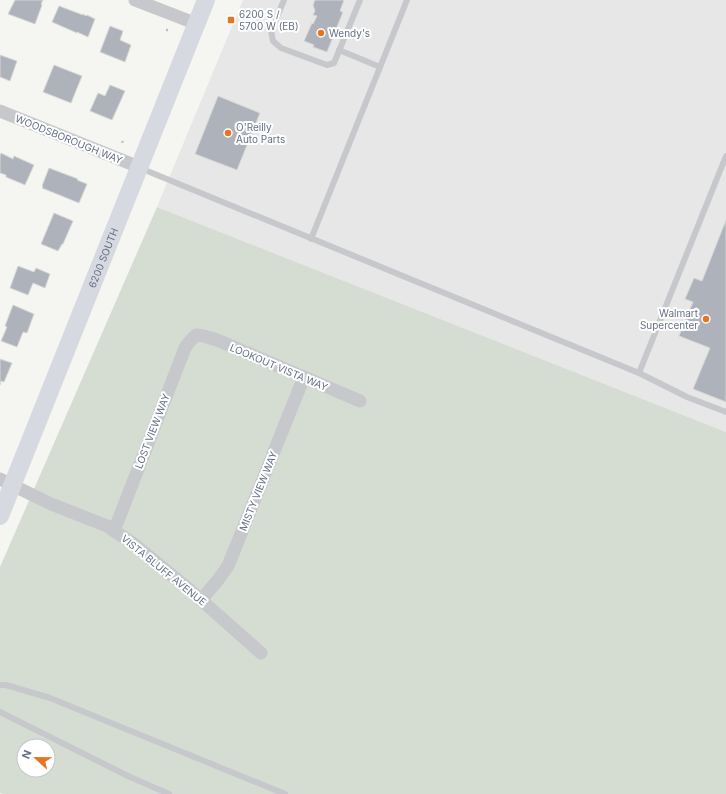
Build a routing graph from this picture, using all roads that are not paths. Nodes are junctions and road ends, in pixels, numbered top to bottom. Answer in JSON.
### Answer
{"nodes":[{"id":1,"x":135,"y":0,"type":"edge"},
{"id":2,"x":206,"y":0,"type":"edge"},
{"id":3,"x":284,"y":0,"type":"edge"},
{"id":4,"x":360,"y":0,"type":"edge"},
{"id":5,"x":407,"y":0,"type":"edge"},
{"id":6,"x":197,"y":24,"type":"junction"},
{"id":7,"x":339,"y":50,"type":"junction"},
{"id":8,"x":380,"y":67,"type":"junction"},
{"id":9,"x":0,"y":111,"type":"edge"},
{"id":10,"x":726,"y":156,"type":"edge"},
{"id":11,"x":139,"y":167,"type":"junction"},
{"id":12,"x":311,"y":239,"type":"junction"},
{"id":13,"x":196,"y":335,"type":"joint"},
{"id":14,"x":639,"y":373,"type":"junction"},
{"id":15,"x":304,"y":377,"type":"junction"},
{"id":16,"x":360,"y":401,"type":"dead end"},
{"id":17,"x":726,"y":412,"type":"edge"},
{"id":18,"x":6,"y":482,"type":"edge"},
{"id":19,"x":0,"y":516,"type":"edge"},
{"id":20,"x":114,"y":531,"type":"junction"},
{"id":21,"x":201,"y":600,"type":"junction"},
{"id":22,"x":261,"y":653,"type":"dead end"},
{"id":23,"x":0,"y":685,"type":"edge"},
{"id":24,"x":0,"y":712,"type":"edge"},
{"id":25,"x":170,"y":794,"type":"edge"},
{"id":26,"x":285,"y":794,"type":"edge"}],
"edges":[{"from":1,"to":6,"type":"street"},
{"from":2,"to":6,"type":"main road","name":"6200 SOUTH"},
{"from":3,"to":7,"type":"lane"},
{"from":4,"to":7,"type":"lane"},
{"from":5,"to":8,"type":"lane"},
{"from":6,"to":11,"type":"main road","name":"6200 SOUTH"},
{"from":7,"to":8,"type":"lane"},
{"from":8,"to":12,"type":"lane"},
{"from":9,"to":11,"type":"street","name":"WOODSBOROUGH WAY"},
{"from":10,"to":14,"type":"lane"},
{"from":11,"to":12,"type":"lane"},
{"from":11,"to":18,"type":"main road","name":"6200 SOUTH"},
{"from":12,"to":14,"type":"lane"},
{"from":13,"to":15,"type":"street","name":"LOOKOUT VISTA WAY"},
{"from":13,"to":20,"type":"street","name":"LOST VIEW WAY"},
{"from":14,"to":17,"type":"lane"},
{"from":15,"to":16,"type":"street","name":"LOOKOUT VISTA WAY"},
{"from":15,"to":21,"type":"street","name":"MISTY VIEW WAY"},
{"from":18,"to":19,"type":"main road","name":"6200 SOUTH"},
{"from":18,"to":20,"type":"street","name":"VISTA BLUFF AVENUE"},
{"from":20,"to":21,"type":"street","name":"VISTA BLUFF AVENUE"},
{"from":21,"to":22,"type":"street","name":"VISTA BLUFF AVENUE"},
{"from":23,"to":26,"type":"lane"},
{"from":24,"to":25,"type":"lane"}]}
